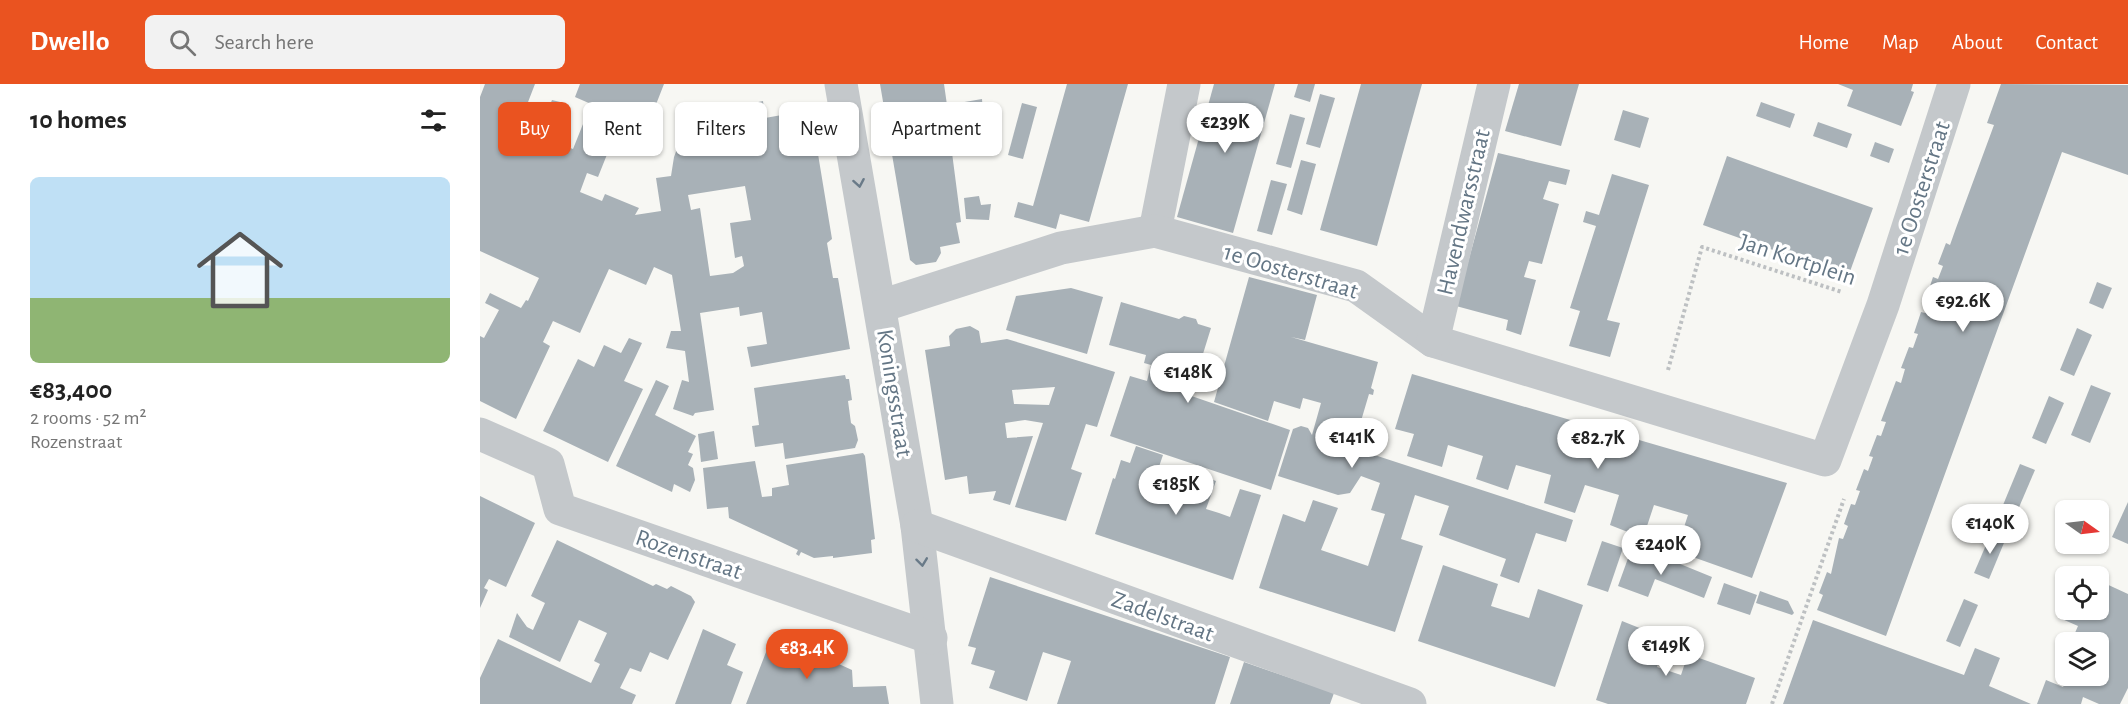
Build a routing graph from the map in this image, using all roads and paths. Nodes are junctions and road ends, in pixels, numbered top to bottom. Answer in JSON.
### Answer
{"nodes":[{"id":1,"x":841,"y":84,"type":"edge"},
{"id":2,"x":1184,"y":84,"type":"edge"},
{"id":3,"x":1494,"y":84,"type":"edge"},
{"id":4,"x":1954,"y":84,"type":"edge"},
{"id":5,"x":1155,"y":231,"type":"junction"},
{"id":6,"x":1883,"y":305,"type":"junction"},
{"id":7,"x":881,"y":306,"type":"junction"},
{"id":8,"x":1433,"y":341,"type":"junction"},
{"id":9,"x":1657,"y":411,"type":"junction"},
{"id":10,"x":480,"y":434,"type":"edge"},
{"id":11,"x":1825,"y":460,"type":"junction"},
{"id":12,"x":917,"y":526,"type":"junction"},
{"id":13,"x":931,"y":639,"type":"junction"},
{"id":14,"x":937,"y":704,"type":"edge"},
{"id":15,"x":1410,"y":704,"type":"edge"},
{"id":16,"x":1772,"y":704,"type":"edge"}],
"edges":[{"from":1,"to":7,"type":"street","name":"Koningsstraat","one_way":true},
{"from":2,"to":5,"type":"street"},
{"from":3,"to":8,"type":"street","name":"Havendwarsstraat"},
{"from":4,"to":6,"type":"street","name":"1e Oosterstraat"},
{"from":5,"to":7,"type":"street","name":"1e Oosterstraat"},
{"from":5,"to":8,"type":"street","name":"1e Oosterstraat"},
{"from":6,"to":9,"type":"path","name":"Jan Kortplein"},
{"from":6,"to":11,"type":"street","name":"1e Oosterstraat"},
{"from":7,"to":12,"type":"street","name":"Koningsstraat"},
{"from":8,"to":9,"type":"street","name":"1e Oosterstraat"},
{"from":9,"to":11,"type":"street","name":"1e Oosterstraat"},
{"from":10,"to":13,"type":"street","name":"Rozenstraat"},
{"from":11,"to":16,"type":"path"},
{"from":12,"to":13,"type":"street","name":"Koningsstraat","one_way":true},
{"from":12,"to":15,"type":"street","name":"Zadelstraat"},
{"from":13,"to":14,"type":"street","name":"Koningsstraat"}]}
